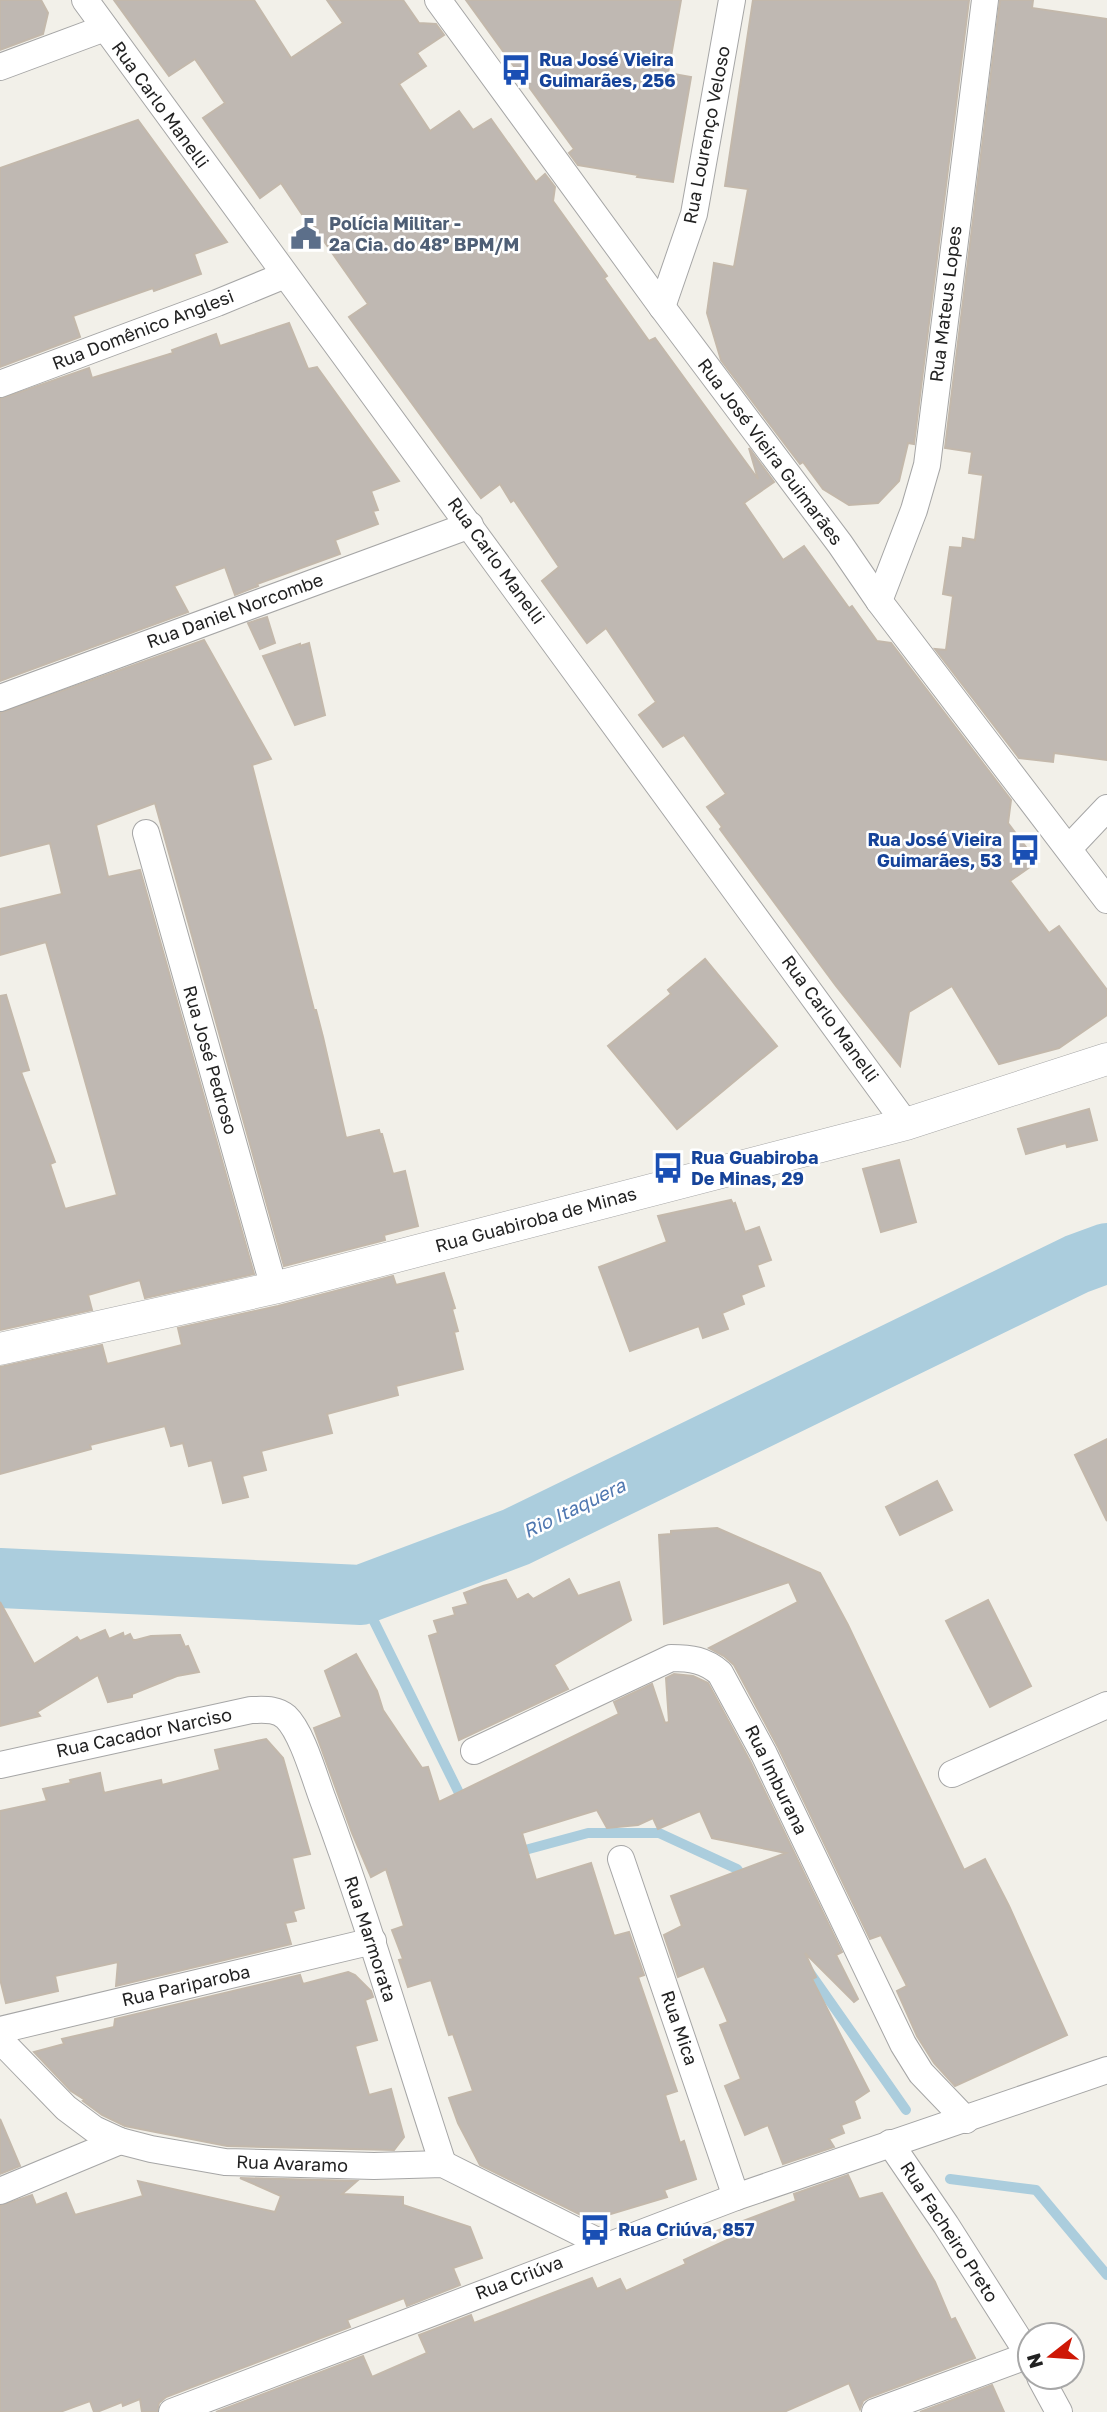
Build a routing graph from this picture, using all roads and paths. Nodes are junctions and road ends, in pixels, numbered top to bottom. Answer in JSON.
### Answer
{"nodes":[{"id":1,"x":85,"y":0,"type":"edge"},
{"id":2,"x":438,"y":0,"type":"edge"},
{"id":3,"x":732,"y":0,"type":"edge"},
{"id":4,"x":985,"y":0,"type":"edge"},
{"id":5,"x":105,"y":28,"type":"junction"},
{"id":6,"x":0,"y":67,"type":"edge"},
{"id":7,"x":285,"y":275,"type":"junction"},
{"id":8,"x":662,"y":307,"type":"junction"},
{"id":9,"x":0,"y":384,"type":"edge"},
{"id":10,"x":470,"y":525,"type":"junction"},
{"id":11,"x":879,"y":601,"type":"junction"},
{"id":12,"x":0,"y":698,"type":"edge"},
{"id":13,"x":1107,"y":807,"type":"edge"},
{"id":14,"x":146,"y":833,"type":"dead end"},
{"id":15,"x":1069,"y":848,"type":"junction"},
{"id":16,"x":1107,"y":900,"type":"edge"},
{"id":17,"x":1107,"y":1059,"type":"edge"},
{"id":18,"x":906,"y":1124,"type":"junction"},
{"id":19,"x":274,"y":1288,"type":"junction"},
{"id":20,"x":0,"y":1349,"type":"edge"},
{"id":21,"x":1107,"y":1705,"type":"edge"},
{"id":22,"x":286,"y":1717,"type":"joint"},
{"id":23,"x":474,"y":1751,"type":"dead end"},
{"id":24,"x":0,"y":1765,"type":"edge"},
{"id":25,"x":952,"y":1774,"type":"dead end"},
{"id":26,"x":621,"y":1859,"type":"dead end"},
{"id":27,"x":373,"y":1941,"type":"junction"},
{"id":28,"x":0,"y":2030,"type":"edge"},
{"id":29,"x":0,"y":2040,"type":"edge"},
{"id":30,"x":1107,"y":2070,"type":"edge"},
{"id":31,"x":957,"y":2122,"type":"junction"},
{"id":32,"x":120,"y":2141,"type":"junction"},
{"id":33,"x":899,"y":2141,"type":"junction"},
{"id":34,"x":443,"y":2164,"type":"junction"},
{"id":35,"x":0,"y":2191,"type":"edge"},
{"id":36,"x":736,"y":2197,"type":"junction"},
{"id":37,"x":605,"y":2245,"type":"junction"},
{"id":38,"x":1016,"y":2336,"type":"edge"},
{"id":39,"x":1016,"y":2368,"type":"edge"},
{"id":40,"x":1048,"y":2391,"type":"edge"},
{"id":41,"x":172,"y":2412,"type":"edge"},
{"id":42,"x":875,"y":2412,"type":"edge"},
{"id":43,"x":1059,"y":2412,"type":"edge"}],
"edges":[{"from":1,"to":5,"type":"street","name":"Rua Carlo Manelli"},
{"from":2,"to":8,"type":"street","name":"Rua José Vieira Guimarães"},
{"from":3,"to":8,"type":"street","name":"Rua Lourenço Veloso"},
{"from":4,"to":11,"type":"street","name":"Rua Mateus Lopes"},
{"from":5,"to":6,"type":"street"},
{"from":5,"to":7,"type":"street","name":"Rua Carlo Manelli"},
{"from":7,"to":9,"type":"street","name":"Rua Domênico Anglesi"},
{"from":7,"to":10,"type":"street","name":"Rua Carlo Manelli"},
{"from":8,"to":11,"type":"street","name":"Rua José Vieira Guimarães"},
{"from":10,"to":12,"type":"street","name":"Rua Daniel Norcombe"},
{"from":10,"to":18,"type":"street","name":"Rua Carlo Manelli"},
{"from":11,"to":15,"type":"street","name":"Rua José Vieira Guimarães"},
{"from":13,"to":15,"type":"street"},
{"from":14,"to":19,"type":"street","name":"Rua José Pedroso"},
{"from":15,"to":16,"type":"street","name":"Rua José Vieira Guimarães"},
{"from":17,"to":18,"type":"street","name":"Rua Guabiroba de Minas"},
{"from":18,"to":19,"type":"street","name":"Rua Guabiroba de Minas"},
{"from":19,"to":20,"type":"street","name":"Rua Guabiroba de Minas"},
{"from":21,"to":25,"type":"street"},
{"from":22,"to":24,"type":"street","name":"Rua Cacador Narciso"},
{"from":22,"to":27,"type":"street","name":"Rua Marmorata"},
{"from":23,"to":31,"type":"street","name":"Rua Imburana"},
{"from":26,"to":36,"type":"street","name":"Rua Mica"},
{"from":27,"to":28,"type":"street","name":"Rua Pariparoba"},
{"from":27,"to":34,"type":"street","name":"Rua Marmorata"},
{"from":29,"to":32,"type":"street","name":"Rua Avaramo"},
{"from":30,"to":31,"type":"street","name":"Rua Criúva"},
{"from":31,"to":33,"type":"street","name":"Rua Criúva"},
{"from":32,"to":34,"type":"street","name":"Rua Avaramo"},
{"from":32,"to":35,"type":"street"},
{"from":33,"to":36,"type":"street","name":"Rua Criúva"},
{"from":33,"to":38,"type":"street","name":"Rua Facheiro Preto"},
{"from":34,"to":37,"type":"street","name":"Rua Avaramo"},
{"from":36,"to":37,"type":"street","name":"Rua Criúva"},
{"from":37,"to":41,"type":"street","name":"Rua Criúva"},
{"from":39,"to":42,"type":"street"},
{"from":40,"to":43,"type":"street","name":"Rua Facheiro Preto"}]}
